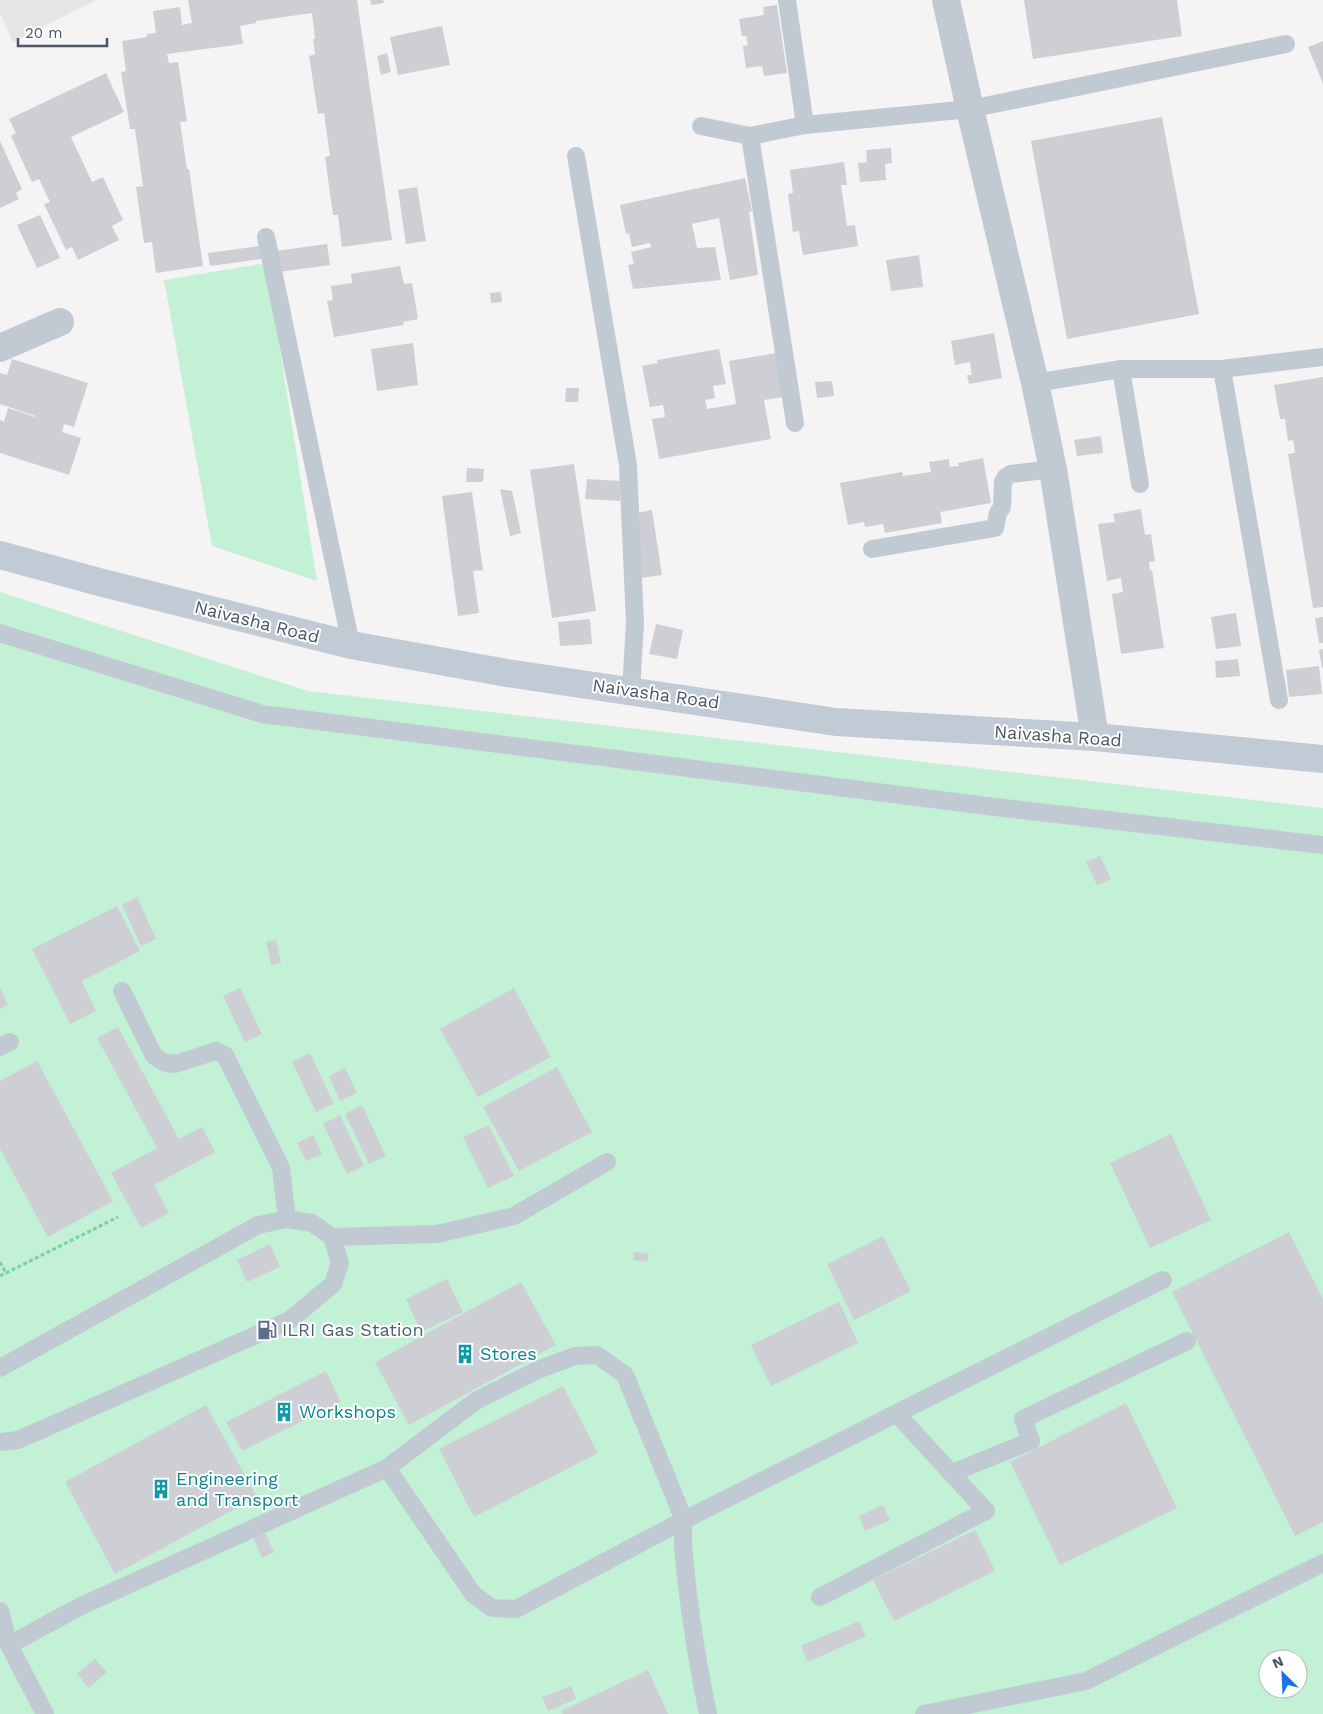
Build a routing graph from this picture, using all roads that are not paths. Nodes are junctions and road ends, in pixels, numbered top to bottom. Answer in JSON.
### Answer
{"nodes":[{"id":1,"x":787,"y":0,"type":"edge"},
{"id":2,"x":946,"y":0,"type":"edge"},
{"id":3,"x":1286,"y":44,"type":"dead end"},
{"id":4,"x":970,"y":109,"type":"junction"},
{"id":5,"x":805,"y":125,"type":"junction"},
{"id":6,"x":702,"y":126,"type":"dead end"},
{"id":7,"x":750,"y":136,"type":"junction"},
{"id":8,"x":576,"y":156,"type":"dead end"},
{"id":9,"x":266,"y":237,"type":"dead end"},
{"id":10,"x":60,"y":322,"type":"dead end"},
{"id":11,"x":0,"y":348,"type":"edge"},
{"id":12,"x":1323,"y":357,"type":"edge"},
{"id":13,"x":1121,"y":369,"type":"junction"},
{"id":14,"x":1222,"y":369,"type":"junction"},
{"id":15,"x":1035,"y":383,"type":"junction"},
{"id":16,"x":795,"y":423,"type":"dead end"},
{"id":17,"x":1053,"y":469,"type":"junction"},
{"id":18,"x":1140,"y":484,"type":"dead end"},
{"id":19,"x":872,"y":550,"type":"dead end"},
{"id":20,"x":0,"y":555,"type":"edge"},
{"id":21,"x":0,"y":633,"type":"edge"},
{"id":22,"x":351,"y":645,"type":"junction"},
{"id":23,"x":631,"y":691,"type":"junction"},
{"id":24,"x":1279,"y":700,"type":"dead end"},
{"id":25,"x":1095,"y":737,"type":"junction"},
{"id":26,"x":1323,"y":759,"type":"edge"},
{"id":27,"x":1323,"y":845,"type":"edge"},
{"id":28,"x":122,"y":991,"type":"dead end"},
{"id":29,"x":607,"y":1162,"type":"dead end"},
{"id":30,"x":287,"y":1218,"type":"junction"},
{"id":31,"x":332,"y":1237,"type":"junction"},
{"id":32,"x":1163,"y":1280,"type":"dead end"},
{"id":33,"x":1186,"y":1341,"type":"dead end"},
{"id":34,"x":0,"y":1368,"type":"edge"},
{"id":35,"x":898,"y":1414,"type":"junction"},
{"id":36,"x":0,"y":1442,"type":"edge"},
{"id":37,"x":387,"y":1468,"type":"junction"},
{"id":38,"x":952,"y":1474,"type":"junction"},
{"id":39,"x":684,"y":1520,"type":"junction"},
{"id":40,"x":1323,"y":1563,"type":"edge"},
{"id":41,"x":820,"y":1597,"type":"dead end"},
{"id":42,"x":0,"y":1611,"type":"edge"},
{"id":43,"x":9,"y":1644,"type":"junction"},
{"id":44,"x":45,"y":1714,"type":"edge"},
{"id":45,"x":708,"y":1714,"type":"edge"},
{"id":46,"x":924,"y":1714,"type":"edge"}],
"edges":[{"from":1,"to":5,"type":"lane"},
{"from":2,"to":4,"type":"street"},
{"from":3,"to":4,"type":"lane"},
{"from":4,"to":5,"type":"lane"},
{"from":4,"to":15,"type":"street"},
{"from":5,"to":7,"type":"lane"},
{"from":6,"to":7,"type":"lane"},
{"from":7,"to":16,"type":"lane"},
{"from":8,"to":23,"type":"lane"},
{"from":9,"to":22,"type":"lane"},
{"from":10,"to":11,"type":"street"},
{"from":12,"to":14,"type":"lane"},
{"from":13,"to":14,"type":"lane"},
{"from":13,"to":15,"type":"lane"},
{"from":13,"to":18,"type":"lane"},
{"from":14,"to":24,"type":"lane"},
{"from":15,"to":17,"type":"street"},
{"from":17,"to":19,"type":"lane"},
{"from":17,"to":25,"type":"street"},
{"from":20,"to":22,"type":"main road","name":"Naivasha Road"},
{"from":21,"to":27,"type":"lane"},
{"from":22,"to":23,"type":"main road","name":"Naivasha Road"},
{"from":23,"to":25,"type":"main road","name":"Naivasha Road"},
{"from":25,"to":26,"type":"main road","name":"Naivasha Road"},
{"from":28,"to":30,"type":"lane"},
{"from":29,"to":31,"type":"lane"},
{"from":30,"to":31,"type":"lane"},
{"from":30,"to":34,"type":"lane"},
{"from":31,"to":36,"type":"lane"},
{"from":32,"to":35,"type":"lane"},
{"from":33,"to":38,"type":"lane"},
{"from":35,"to":38,"type":"lane"},
{"from":35,"to":39,"type":"lane"},
{"from":37,"to":39,"type":"lane"},
{"from":37,"to":39,"type":"lane"},
{"from":37,"to":43,"type":"lane"},
{"from":38,"to":41,"type":"lane"},
{"from":39,"to":45,"type":"lane"},
{"from":40,"to":46,"type":"lane"},
{"from":42,"to":43,"type":"lane"},
{"from":43,"to":44,"type":"lane"}]}
